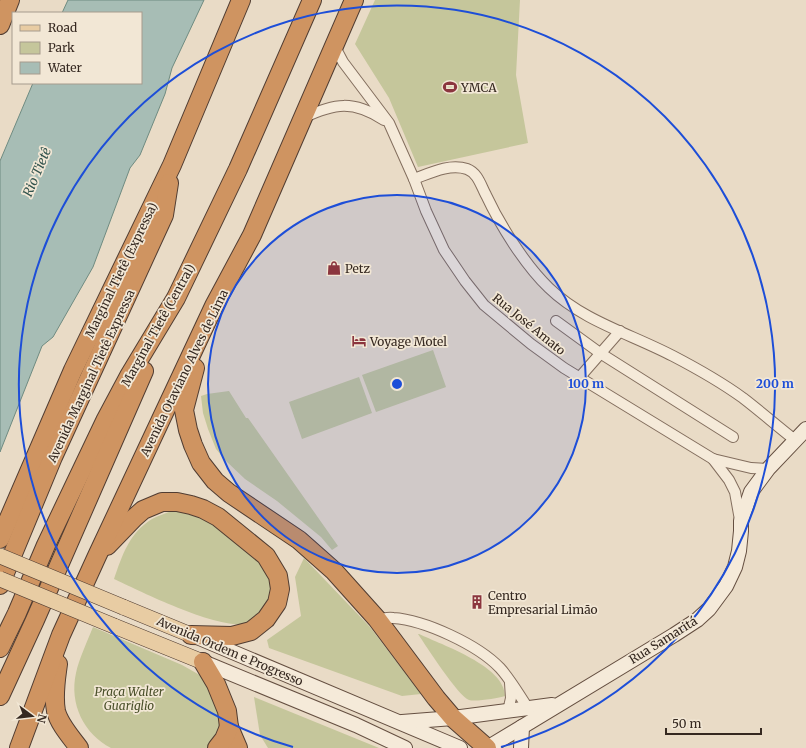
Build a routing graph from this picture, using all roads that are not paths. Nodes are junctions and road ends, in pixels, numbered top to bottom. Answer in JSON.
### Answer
{"nodes":[{"id":1,"x":10,"y":0,"type":"edge"},
{"id":2,"x":241,"y":0,"type":"edge"},
{"id":3,"x":312,"y":0,"type":"edge"},
{"id":4,"x":354,"y":0,"type":"edge"},
{"id":5,"x":0,"y":25,"type":"edge"},
{"id":6,"x":334,"y":45,"type":"junction"},
{"id":7,"x":303,"y":118,"type":"junction"},
{"id":8,"x":389,"y":123,"type":"junction"},
{"id":9,"x":172,"y":165,"type":"junction"},
{"id":10,"x":414,"y":179,"type":"junction"},
{"id":11,"x":176,"y":298,"type":"junction"},
{"id":12,"x":214,"y":306,"type":"junction"},
{"id":13,"x":556,"y":321,"type":"dead end"},
{"id":14,"x":620,"y":331,"type":"junction"},
{"id":15,"x":600,"y":353,"type":"junction"},
{"id":16,"x":579,"y":378,"type":"junction"},
{"id":17,"x":806,"y":429,"type":"edge"},
{"id":18,"x":733,"y":437,"type":"dead end"},
{"id":19,"x":795,"y":440,"type":"junction"},
{"id":20,"x":713,"y":459,"type":"junction"},
{"id":21,"x":768,"y":469,"type":"junction"},
{"id":22,"x":741,"y":521,"type":"junction"},
{"id":23,"x":0,"y":539,"type":"edge"},
{"id":24,"x":0,"y":556,"type":"edge"},
{"id":25,"x":97,"y":556,"type":"junction"},
{"id":26,"x":0,"y":579,"type":"edge"},
{"id":27,"x":0,"y":584,"type":"edge"},
{"id":28,"x":377,"y":619,"type":"junction"},
{"id":29,"x":61,"y":635,"type":"junction"},
{"id":30,"x":191,"y":635,"type":"junction"},
{"id":31,"x":0,"y":648,"type":"edge"},
{"id":32,"x":203,"y":662,"type":"junction"},
{"id":33,"x":510,"y":683,"type":"junction"},
{"id":34,"x":0,"y":696,"type":"edge"},
{"id":35,"x":558,"y":704,"type":"junction"},
{"id":36,"x":528,"y":708,"type":"junction"},
{"id":37,"x":508,"y":711,"type":"junction"},
{"id":38,"x":453,"y":718,"type":"junction"},
{"id":39,"x":398,"y":722,"type":"junction"},
{"id":40,"x":522,"y":726,"type":"junction"},
{"id":41,"x":230,"y":727,"type":"junction"},
{"id":42,"x":19,"y":748,"type":"edge"},
{"id":43,"x":79,"y":748,"type":"edge"},
{"id":44,"x":217,"y":748,"type":"edge"},
{"id":45,"x":238,"y":748,"type":"edge"},
{"id":46,"x":405,"y":748,"type":"edge"},
{"id":47,"x":460,"y":748,"type":"edge"},
{"id":48,"x":487,"y":748,"type":"edge"},
{"id":49,"x":521,"y":748,"type":"edge"}],
"edges":[{"from":1,"to":5,"type":"highway"},
{"from":2,"to":9,"type":"highway","name":"Marginal Tietê (Expressa)"},
{"from":3,"to":11,"type":"highway","name":"Marginal Tietê (Central)"},
{"from":4,"to":6,"type":"highway","name":"Avenida Otaviano Alves de Lima"},
{"from":6,"to":7,"type":"highway","name":"Avenida Otaviano Alves de Lima"},
{"from":6,"to":8,"type":"street","name":"Rua José Amato"},
{"from":7,"to":8,"type":"street"},
{"from":7,"to":12,"type":"highway","name":"Avenida Otaviano Alves de Lima"},
{"from":8,"to":10,"type":"street","name":"Rua José Amato"},
{"from":9,"to":23,"type":"highway","name":"Marginal Tietê (Expressa)"},
{"from":9,"to":27,"type":"highway","name":"Avenida Marginal Tietê Expressa"},
{"from":10,"to":14,"type":"street"},
{"from":10,"to":16,"type":"street","name":"Rua José Amato"},
{"from":11,"to":31,"type":"highway","name":"Marginal Tietê (Central)"},
{"from":11,"to":34,"type":"highway"},
{"from":12,"to":25,"type":"highway","name":"Avenida Otaviano Alves de Lima"},
{"from":12,"to":28,"type":"highway"},
{"from":13,"to":15,"type":"street"},
{"from":14,"to":15,"type":"street"},
{"from":14,"to":19,"type":"street"},
{"from":15,"to":16,"type":"street"},
{"from":15,"to":18,"type":"street"},
{"from":16,"to":20,"type":"street","name":"Rua José Amato"},
{"from":17,"to":19,"type":"street","name":"Rua Samaritá"},
{"from":19,"to":21,"type":"street","name":"Rua Samaritá"},
{"from":20,"to":21,"type":"street","name":"Rua José Amato"},
{"from":20,"to":22,"type":"street","name":"Rua José Amato"},
{"from":21,"to":22,"type":"street","name":"Rua Samaritá"},
{"from":22,"to":35,"type":"street","name":"Rua Samaritá"},
{"from":24,"to":30,"type":"main road","name":"Avenida Ordem e Progresso","bridge":true},
{"from":25,"to":29,"type":"highway","name":"Avenida Otaviano Alves de Lima"},
{"from":25,"to":30,"type":"highway"},
{"from":26,"to":32,"type":"main road","name":"Avenida Ordem e Progresso","bridge":true},
{"from":28,"to":33,"type":"street"},
{"from":28,"to":38,"type":"highway"},
{"from":29,"to":42,"type":"highway","name":"Avenida Otaviano Alves de Lima"},
{"from":29,"to":43,"type":"highway"},
{"from":30,"to":39,"type":"street","name":"Avenida Ordem e Progresso"},
{"from":32,"to":41,"type":"highway"},
{"from":32,"to":46,"type":"street","name":"Avenida Ordem e Progresso"},
{"from":33,"to":36,"type":"street"},
{"from":33,"to":37,"type":"street"},
{"from":35,"to":36,"type":"street","name":"Rua Samaritá"},
{"from":35,"to":40,"type":"street","name":"Rua Samaritá"},
{"from":36,"to":37,"type":"street","name":"Rua Samaritá"},
{"from":37,"to":38,"type":"street","name":"Rua Samaritá"},
{"from":38,"to":39,"type":"street","name":"Rua Samaritá"},
{"from":38,"to":48,"type":"highway"},
{"from":39,"to":47,"type":"street","name":"Avenida Ordem e Progresso"},
{"from":40,"to":48,"type":"street","name":"Rua Samaritá"},
{"from":40,"to":49,"type":"street"},
{"from":41,"to":44,"type":"highway"},
{"from":41,"to":45,"type":"highway"}]}
